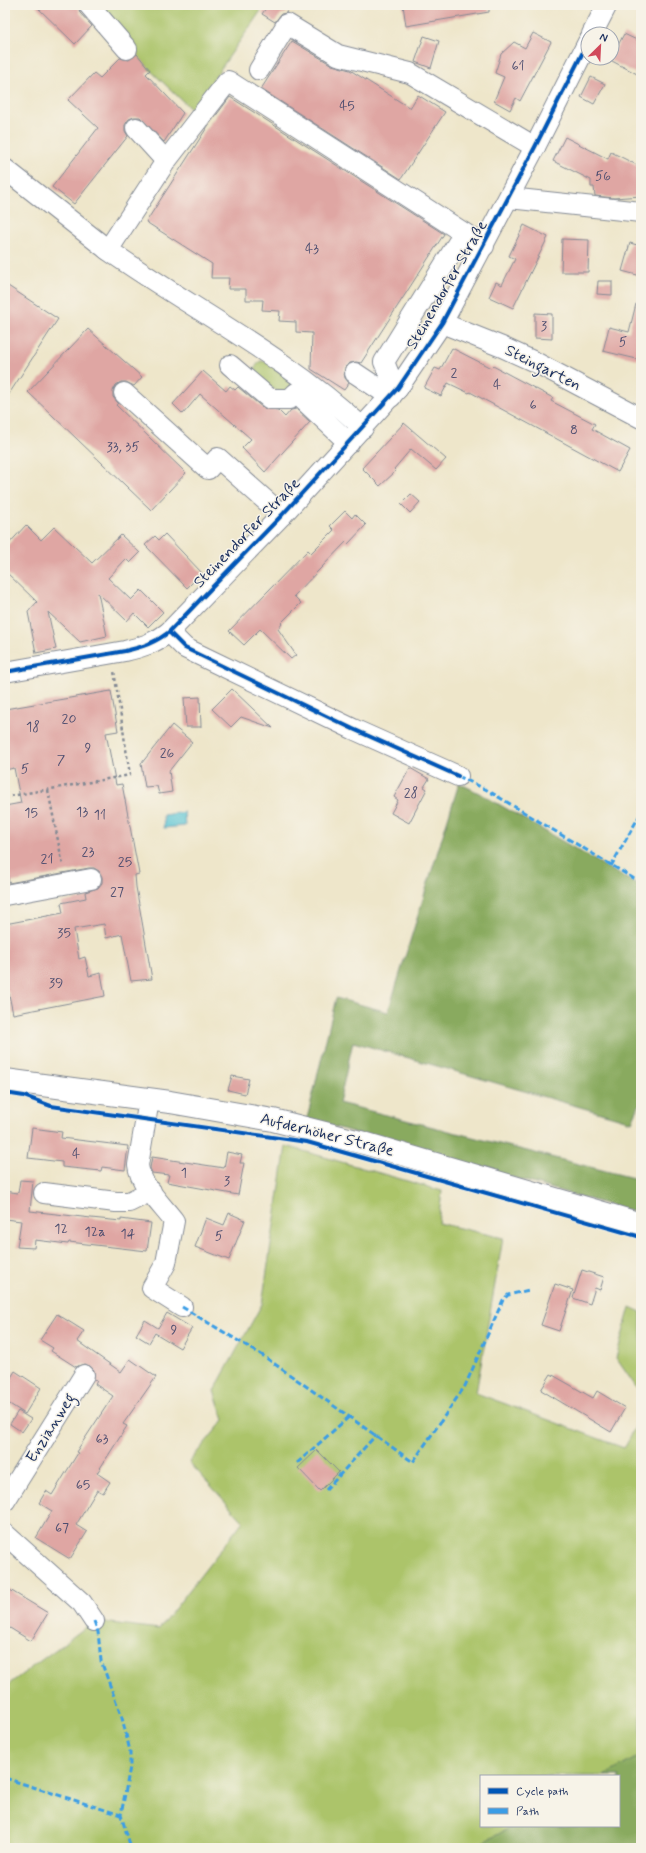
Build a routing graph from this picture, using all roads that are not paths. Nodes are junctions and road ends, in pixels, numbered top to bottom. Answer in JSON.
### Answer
{"nodes":[{"id":1,"x":89,"y":5,"type":"edge"},
{"id":2,"x":607,"y":5,"type":"edge"},
{"id":3,"x":596,"y":26,"type":"edge"},
{"id":4,"x":128,"y":50,"type":"dead end"},
{"id":5,"x":580,"y":58,"type":"edge"},
{"id":6,"x":258,"y":70,"type":"dead end"},
{"id":7,"x":136,"y":128,"type":"dead end"},
{"id":8,"x":535,"y":147,"type":"junction"},
{"id":9,"x":166,"y":161,"type":"junction"},
{"id":10,"x":5,"y":168,"type":"edge"},
{"id":11,"x":509,"y":198,"type":"junction"},
{"id":12,"x":641,"y":212,"type":"edge"},
{"id":13,"x":464,"y":233,"type":"junction"},
{"id":14,"x":484,"y":246,"type":"junction"},
{"id":15,"x":108,"y":250,"type":"junction"},
{"id":16,"x":442,"y":323,"type":"junction"},
{"id":17,"x":230,"y":365,"type":"dead end"},
{"id":18,"x":355,"y":373,"type":"dead end"},
{"id":19,"x":124,"y":393,"type":"dead end"},
{"id":20,"x":395,"y":393,"type":"junction"},
{"id":21,"x":641,"y":418,"type":"edge"},
{"id":22,"x":363,"y":428,"type":"junction"},
{"id":23,"x":349,"y":443,"type":"junction"},
{"id":24,"x":282,"y":514,"type":"junction"},
{"id":25,"x":169,"y":632,"type":"junction"},
{"id":26,"x":5,"y":672,"type":"edge"},
{"id":27,"x":458,"y":776,"type":"dead end"},
{"id":28,"x":91,"y":879,"type":"dead end"},
{"id":29,"x":5,"y":894,"type":"edge"},
{"id":30,"x":5,"y":1080,"type":"edge"},
{"id":31,"x":149,"y":1100,"type":"junction"},
{"id":32,"x":151,"y":1191,"type":"junction"},
{"id":33,"x":44,"y":1193,"type":"dead end"},
{"id":34,"x":641,"y":1224,"type":"edge"},
{"id":35,"x":182,"y":1307,"type":"dead end"},
{"id":36,"x":84,"y":1375,"type":"dead end"},
{"id":37,"x":5,"y":1501,"type":"edge"},
{"id":38,"x":5,"y":1534,"type":"edge"},
{"id":39,"x":94,"y":1621,"type":"dead end"}],
"edges":[{"from":1,"to":4,"type":"street"},
{"from":2,"to":3,"type":"street"},
{"from":5,"to":8,"type":"street","name":"Steinendorfer Straße"},
{"from":6,"to":8,"type":"street"},
{"from":7,"to":9,"type":"street"},
{"from":8,"to":11,"type":"street","name":"Steinendorfer Straße"},
{"from":9,"to":13,"type":"street"},
{"from":9,"to":15,"type":"street"},
{"from":10,"to":15,"type":"street"},
{"from":11,"to":12,"type":"street"},
{"from":11,"to":14,"type":"street","name":"Steinendorfer Straße"},
{"from":13,"to":14,"type":"street"},
{"from":13,"to":20,"type":"street"},
{"from":14,"to":16,"type":"street","name":"Steinendorfer Straße"},
{"from":15,"to":22,"type":"street"},
{"from":16,"to":20,"type":"street","name":"Steinendorfer Straße"},
{"from":16,"to":21,"type":"street","name":"Steingarten"},
{"from":17,"to":23,"type":"street"},
{"from":18,"to":20,"type":"street"},
{"from":19,"to":24,"type":"street"},
{"from":20,"to":22,"type":"street","name":"Steinendorfer Straße"},
{"from":22,"to":23,"type":"street","name":"Steinendorfer Straße"},
{"from":23,"to":24,"type":"street","name":"Steinendorfer Straße"},
{"from":24,"to":25,"type":"street","name":"Steinendorfer Straße"},
{"from":25,"to":26,"type":"street","name":"Steinendorfer Straße"},
{"from":25,"to":27,"type":"street"},
{"from":28,"to":29,"type":"street"},
{"from":30,"to":31,"type":"main road","name":"Aufderhöher Straße"},
{"from":31,"to":32,"type":"street"},
{"from":31,"to":34,"type":"main road","name":"Aufderhöher Straße"},
{"from":32,"to":33,"type":"street"},
{"from":32,"to":35,"type":"street"},
{"from":36,"to":37,"type":"street","name":"Enzianweg"},
{"from":38,"to":39,"type":"street"}]}
